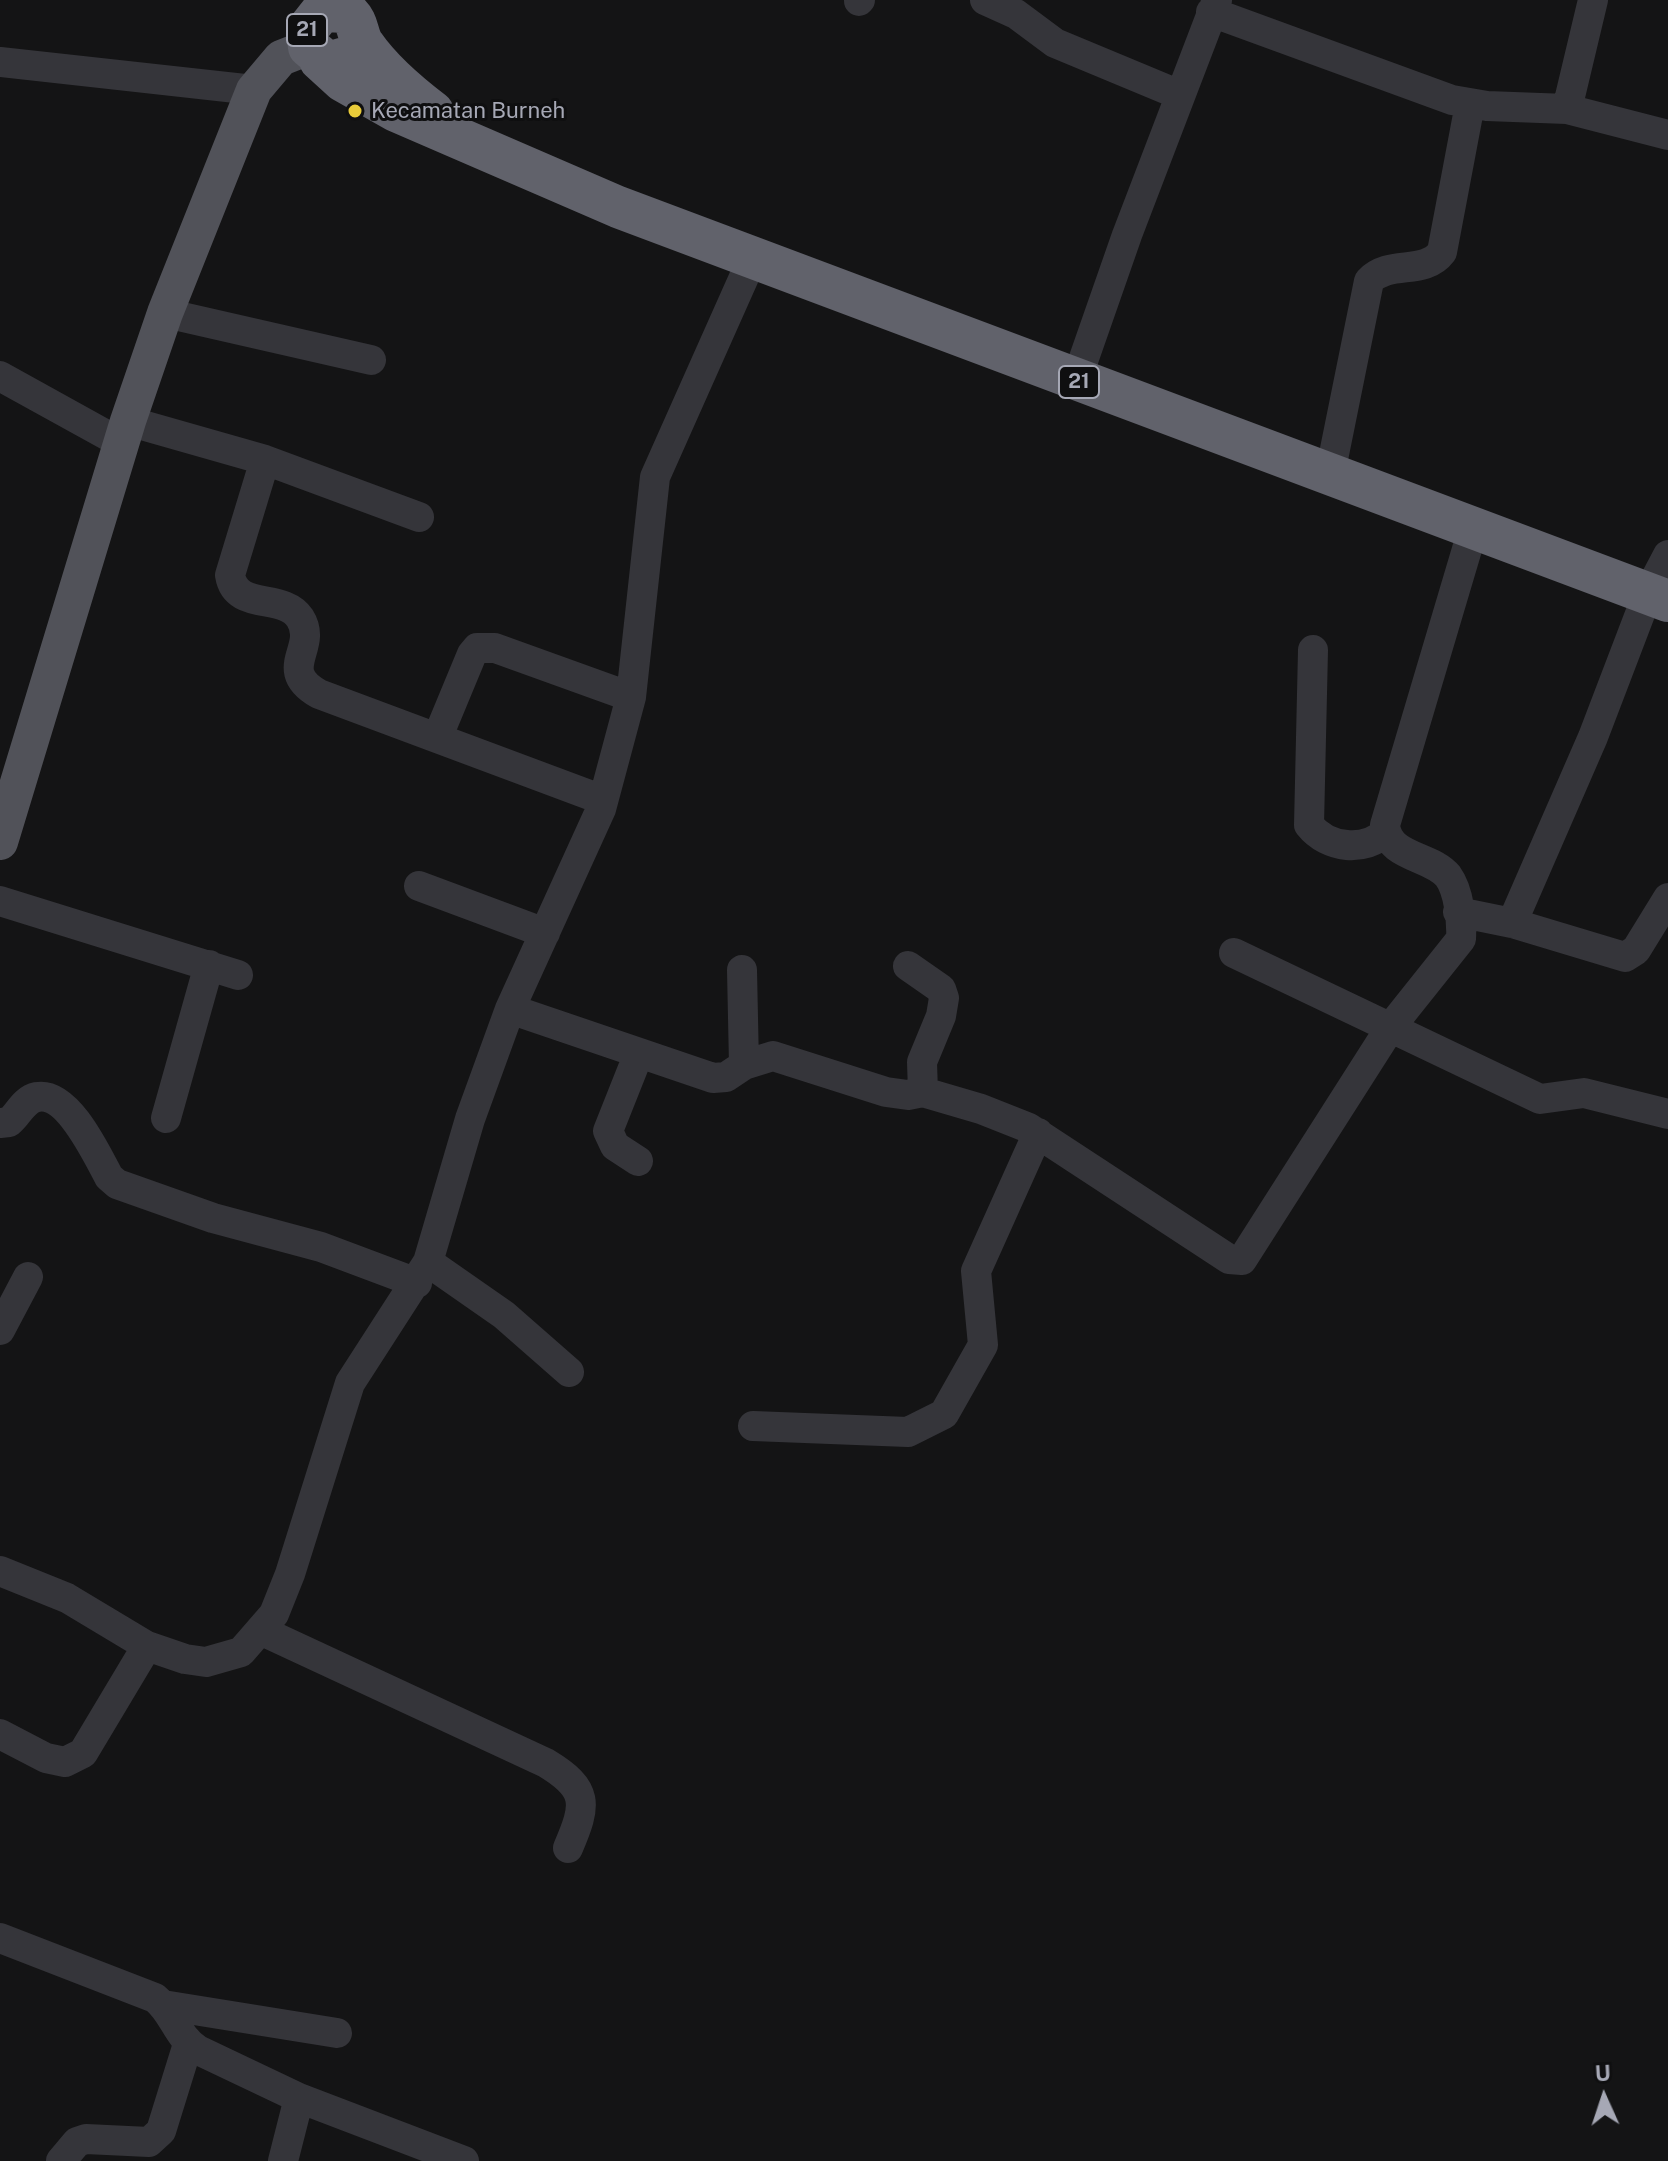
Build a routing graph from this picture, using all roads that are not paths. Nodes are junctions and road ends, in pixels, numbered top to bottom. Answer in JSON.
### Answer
{"nodes":[{"id":1,"x":985,"y":0,"type":"edge"},
{"id":2,"x":1593,"y":0,"type":"edge"},
{"id":3,"x":1214,"y":6,"type":"edge"},
{"id":4,"x":351,"y":18,"type":"edge"},
{"id":5,"x":310,"y":34,"type":"edge"},
{"id":6,"x":0,"y":62,"type":"edge"},
{"id":7,"x":254,"y":90,"type":"junction"},
{"id":8,"x":1180,"y":95,"type":"junction"},
{"id":9,"x":1470,"y":104,"type":"junction"},
{"id":10,"x":1567,"y":109,"type":"junction"},
{"id":11,"x":1668,"y":135,"type":"edge"},
{"id":12,"x":492,"y":155,"type":"junction"},
{"id":13,"x":753,"y":257,"type":"junction"},
{"id":14,"x":165,"y":313,"type":"junction"},
{"id":15,"x":371,"y":360,"type":"dead end"},
{"id":16,"x":0,"y":376,"type":"edge"},
{"id":17,"x":1076,"y":381,"type":"junction"},
{"id":18,"x":124,"y":432,"type":"junction"},
{"id":19,"x":265,"y":460,"type":"junction"},
{"id":20,"x":1330,"y":474,"type":"junction"},
{"id":21,"x":419,"y":517,"type":"dead end"},
{"id":22,"x":1473,"y":529,"type":"junction"},
{"id":23,"x":1668,"y":555,"type":"edge"},
{"id":24,"x":1658,"y":597,"type":"edge"},
{"id":25,"x":1313,"y":650,"type":"dead end"},
{"id":26,"x":631,"y":697,"type":"junction"},
{"id":27,"x":438,"y":736,"type":"junction"},
{"id":28,"x":11,"y":764,"type":"edge"},
{"id":29,"x":603,"y":800,"type":"junction"},
{"id":30,"x":1386,"y":832,"type":"junction"},
{"id":31,"x":0,"y":842,"type":"edge"},
{"id":32,"x":419,"y":886,"type":"dead end"},
{"id":33,"x":1668,"y":898,"type":"edge"},
{"id":34,"x":0,"y":901,"type":"edge"},
{"id":35,"x":1458,"y":912,"type":"junction"},
{"id":36,"x":1512,"y":923,"type":"junction"},
{"id":37,"x":545,"y":933,"type":"junction"},
{"id":38,"x":1234,"y":953,"type":"dead end"},
{"id":39,"x":209,"y":965,"type":"junction"},
{"id":40,"x":908,"y":966,"type":"dead end"},
{"id":41,"x":742,"y":970,"type":"dead end"},
{"id":42,"x":238,"y":975,"type":"dead end"},
{"id":43,"x":510,"y":1009,"type":"junction"},
{"id":44,"x":1390,"y":1028,"type":"junction"},
{"id":45,"x":639,"y":1053,"type":"junction"},
{"id":46,"x":744,"y":1065,"type":"junction"},
{"id":47,"x":923,"y":1092,"type":"junction"},
{"id":48,"x":1668,"y":1114,"type":"edge"},
{"id":49,"x":166,"y":1118,"type":"dead end"},
{"id":50,"x":0,"y":1123,"type":"edge"},
{"id":51,"x":1038,"y":1133,"type":"junction"},
{"id":52,"x":638,"y":1161,"type":"dead end"},
{"id":53,"x":422,"y":1272,"type":"junction"},
{"id":54,"x":28,"y":1277,"type":"dead end"},
{"id":55,"x":0,"y":1330,"type":"edge"},
{"id":56,"x":569,"y":1372,"type":"dead end"},
{"id":57,"x":753,"y":1426,"type":"dead end"},
{"id":58,"x":0,"y":1571,"type":"edge"},
{"id":59,"x":262,"y":1631,"type":"junction"},
{"id":60,"x":147,"y":1646,"type":"junction"},
{"id":61,"x":0,"y":1734,"type":"edge"},
{"id":62,"x":568,"y":1848,"type":"dead end"},
{"id":63,"x":0,"y":1938,"type":"edge"},
{"id":64,"x":163,"y":2005,"type":"junction"},
{"id":65,"x":337,"y":2033,"type":"dead end"},
{"id":66,"x":188,"y":2044,"type":"junction"},
{"id":67,"x":299,"y":2098,"type":"junction"},
{"id":68,"x":61,"y":2161,"type":"edge"},
{"id":69,"x":283,"y":2161,"type":"edge"},
{"id":70,"x":464,"y":2161,"type":"edge"}],
"edges":[{"from":1,"to":8,"type":"street"},
{"from":2,"to":10,"type":"street"},
{"from":3,"to":8,"type":"street"},
{"from":3,"to":9,"type":"street"},
{"from":4,"to":5,"type":"highway","number":"21"},
{"from":4,"to":12,"type":"highway","number":"21"},
{"from":5,"to":7,"type":"main road"},
{"from":5,"to":12,"type":"highway","number":"21"},
{"from":6,"to":7,"type":"street"},
{"from":7,"to":14,"type":"main road"},
{"from":8,"to":17,"type":"street"},
{"from":9,"to":10,"type":"street"},
{"from":9,"to":20,"type":"street"},
{"from":10,"to":11,"type":"street"},
{"from":12,"to":13,"type":"highway","number":"21"},
{"from":13,"to":17,"type":"highway","number":"21"},
{"from":13,"to":26,"type":"street"},
{"from":14,"to":15,"type":"street"},
{"from":14,"to":18,"type":"main road"},
{"from":16,"to":18,"type":"street"},
{"from":17,"to":20,"type":"highway","number":"21"},
{"from":18,"to":19,"type":"street"},
{"from":18,"to":28,"type":"main road"},
{"from":19,"to":21,"type":"street"},
{"from":19,"to":27,"type":"street"},
{"from":20,"to":22,"type":"highway","number":"21"},
{"from":22,"to":24,"type":"highway","number":"21"},
{"from":22,"to":30,"type":"street"},
{"from":23,"to":24,"type":"street"},
{"from":24,"to":36,"type":"street"},
{"from":25,"to":30,"type":"street"},
{"from":26,"to":27,"type":"street"},
{"from":26,"to":29,"type":"street"},
{"from":27,"to":29,"type":"street"},
{"from":28,"to":31,"type":"main road"},
{"from":29,"to":37,"type":"street"},
{"from":30,"to":35,"type":"street"},
{"from":32,"to":37,"type":"street"},
{"from":33,"to":36,"type":"street"},
{"from":34,"to":39,"type":"street"},
{"from":35,"to":36,"type":"street"},
{"from":35,"to":44,"type":"street"},
{"from":37,"to":43,"type":"street"},
{"from":38,"to":44,"type":"street"},
{"from":39,"to":42,"type":"street"},
{"from":39,"to":49,"type":"street"},
{"from":40,"to":47,"type":"street"},
{"from":41,"to":46,"type":"street"},
{"from":43,"to":45,"type":"street"},
{"from":43,"to":53,"type":"street"},
{"from":44,"to":48,"type":"street"},
{"from":44,"to":51,"type":"street"},
{"from":45,"to":46,"type":"street"},
{"from":45,"to":52,"type":"street"},
{"from":46,"to":47,"type":"street"},
{"from":47,"to":51,"type":"street"},
{"from":50,"to":53,"type":"street"},
{"from":51,"to":57,"type":"street"},
{"from":53,"to":56,"type":"street"},
{"from":53,"to":59,"type":"street"},
{"from":54,"to":55,"type":"street"},
{"from":58,"to":60,"type":"street"},
{"from":59,"to":60,"type":"street"},
{"from":59,"to":62,"type":"street"},
{"from":60,"to":61,"type":"street"},
{"from":63,"to":64,"type":"street"},
{"from":64,"to":65,"type":"street"},
{"from":64,"to":66,"type":"street"},
{"from":66,"to":67,"type":"street"},
{"from":66,"to":68,"type":"street"},
{"from":67,"to":69,"type":"street"},
{"from":67,"to":70,"type":"street"}]}
